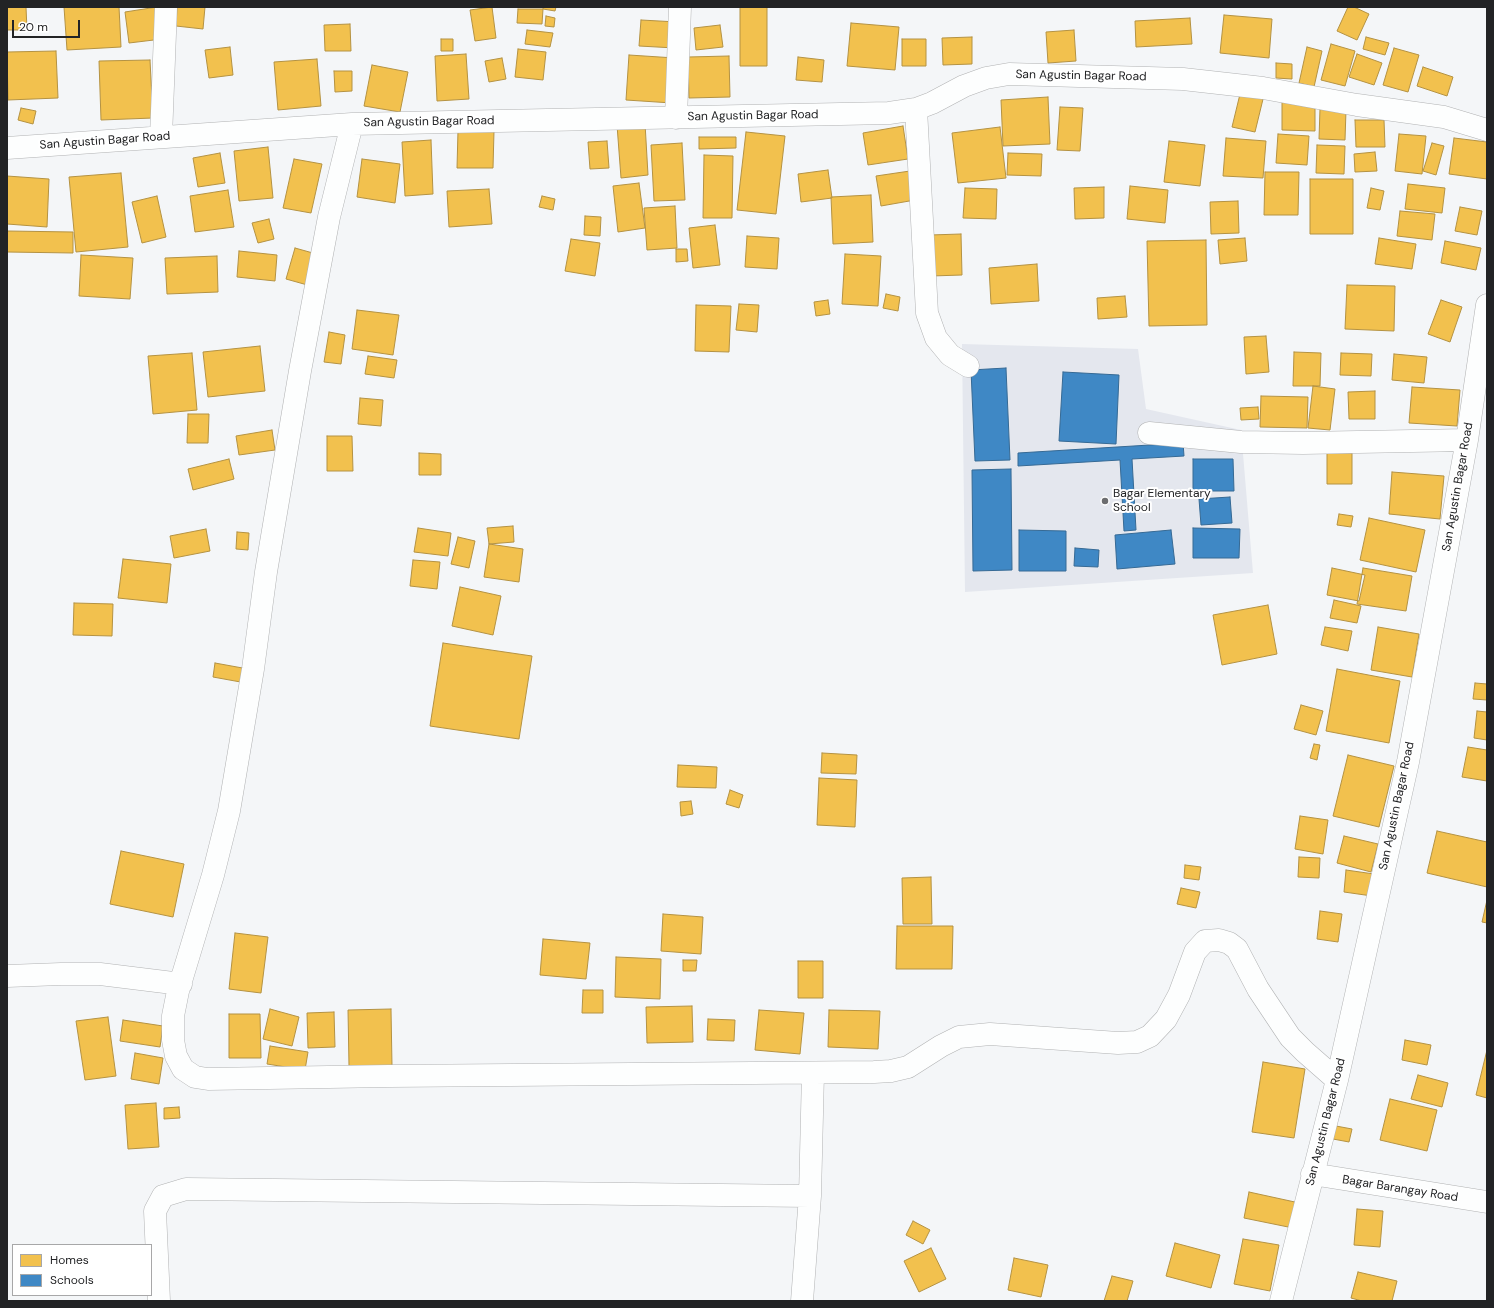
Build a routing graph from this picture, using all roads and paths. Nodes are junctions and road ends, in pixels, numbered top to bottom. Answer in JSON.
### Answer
{"nodes":[{"id":1,"x":166,"y":7,"type":"edge"},
{"id":2,"x":680,"y":7,"type":"edge"},
{"id":3,"x":916,"y":109,"type":"junction"},
{"id":4,"x":676,"y":118,"type":"junction"},
{"id":5,"x":352,"y":124,"type":"junction"},
{"id":6,"x":1487,"y":130,"type":"edge"},
{"id":7,"x":162,"y":137,"type":"junction"},
{"id":8,"x":7,"y":148,"type":"edge"},
{"id":9,"x":1487,"y":305,"type":"edge"},
{"id":10,"x":968,"y":366,"type":"dead end"},
{"id":11,"x":1149,"y":433,"type":"dead end"},
{"id":12,"x":1467,"y":440,"type":"junction"},
{"id":13,"x":7,"y":976,"type":"edge"},
{"id":14,"x":181,"y":984,"type":"junction"},
{"id":15,"x":813,"y":1074,"type":"junction"},
{"id":16,"x":1337,"y":1080,"type":"junction"},
{"id":17,"x":1312,"y":1174,"type":"junction"},
{"id":18,"x":810,"y":1196,"type":"junction"},
{"id":19,"x":1487,"y":1202,"type":"edge"},
{"id":20,"x":159,"y":1301,"type":"edge"},
{"id":21,"x":802,"y":1301,"type":"edge"},
{"id":22,"x":1281,"y":1301,"type":"edge"}],
"edges":[{"from":1,"to":7,"type":"street"},
{"from":2,"to":4,"type":"street"},
{"from":3,"to":4,"type":"street","name":"San Agustin Bagar Road"},
{"from":3,"to":6,"type":"street","name":"San Agustin Bagar Road"},
{"from":3,"to":10,"type":"street"},
{"from":4,"to":5,"type":"street","name":"San Agustin Bagar Road"},
{"from":5,"to":7,"type":"street","name":"San Agustin Bagar Road"},
{"from":5,"to":14,"type":"street"},
{"from":7,"to":8,"type":"street","name":"San Agustin Bagar Road"},
{"from":9,"to":12,"type":"street","name":"San Agustin Bagar Road"},
{"from":11,"to":12,"type":"street"},
{"from":12,"to":16,"type":"street","name":"San Agustin Bagar Road"},
{"from":13,"to":14,"type":"street"},
{"from":14,"to":15,"type":"street"},
{"from":15,"to":16,"type":"street"},
{"from":15,"to":18,"type":"street"},
{"from":16,"to":17,"type":"street","name":"San Agustin Bagar Road"},
{"from":17,"to":19,"type":"street","name":"Bagar Barangay Road"},
{"from":17,"to":22,"type":"street","name":"San Agustin Bagar Road"},
{"from":18,"to":20,"type":"street"},
{"from":18,"to":21,"type":"street"}]}
